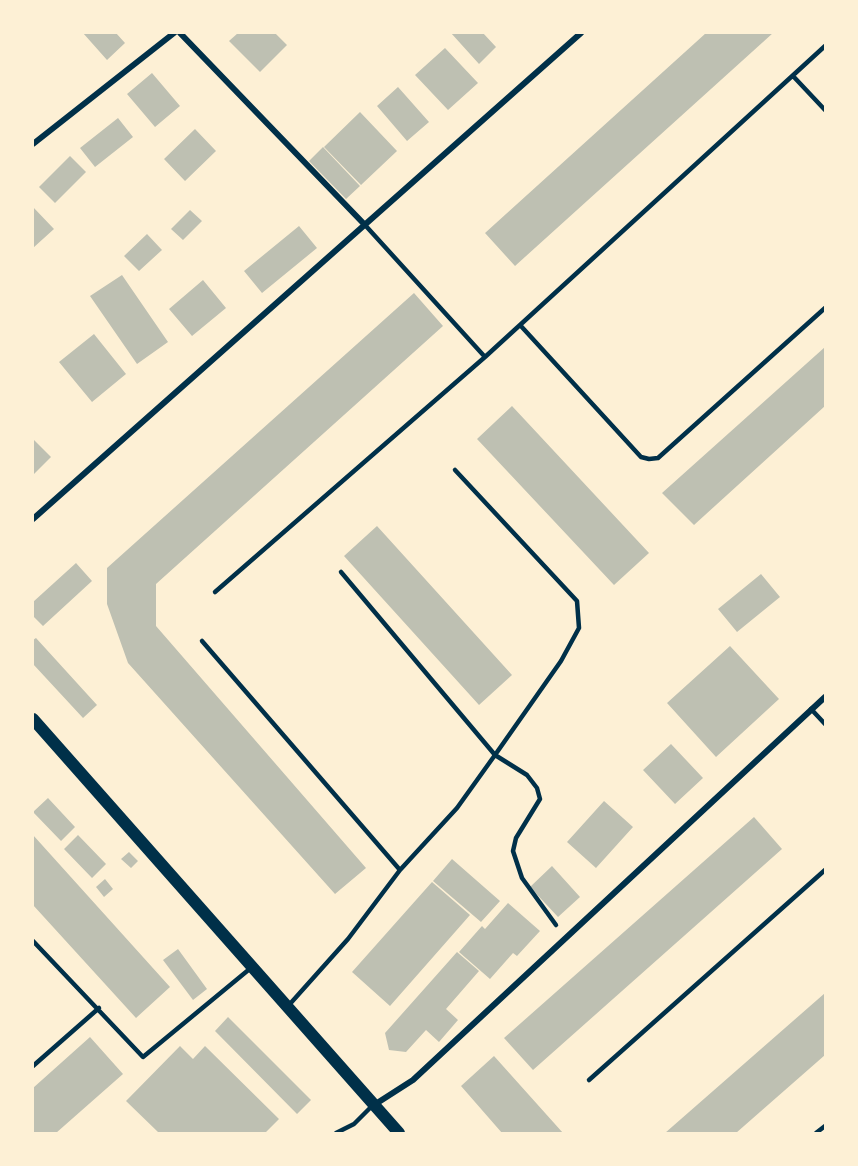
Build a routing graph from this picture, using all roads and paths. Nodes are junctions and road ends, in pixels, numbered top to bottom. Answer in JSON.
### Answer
{"nodes":[{"id":1,"x":174,"y":33,"type":"edge"},
{"id":2,"x":180,"y":33,"type":"edge"},
{"id":3,"x":581,"y":33,"type":"edge"},
{"id":4,"x":825,"y":46,"type":"edge"},
{"id":5,"x":793,"y":76,"type":"junction"},
{"id":6,"x":825,"y":110,"type":"edge"},
{"id":7,"x":33,"y":144,"type":"edge"},
{"id":8,"x":365,"y":225,"type":"junction"},
{"id":9,"x":825,"y":308,"type":"edge"},
{"id":10,"x":520,"y":325,"type":"junction"},
{"id":11,"x":485,"y":357,"type":"junction"},
{"id":12,"x":455,"y":470,"type":"dead end"},
{"id":13,"x":33,"y":519,"type":"edge"},
{"id":14,"x":341,"y":572,"type":"dead end"},
{"id":15,"x":215,"y":592,"type":"dead end"},
{"id":16,"x":202,"y":641,"type":"dead end"},
{"id":17,"x":825,"y":697,"type":"edge"},
{"id":18,"x":811,"y":709,"type":"junction"},
{"id":19,"x":33,"y":719,"type":"edge"},
{"id":20,"x":825,"y":724,"type":"edge"},
{"id":21,"x":495,"y":755,"type":"junction"},
{"id":22,"x":400,"y":870,"type":"junction"},
{"id":23,"x":825,"y":870,"type":"edge"},
{"id":24,"x":556,"y":925,"type":"dead end"},
{"id":25,"x":33,"y":941,"type":"edge"},
{"id":26,"x":252,"y":968,"type":"junction"},
{"id":27,"x":287,"y":1007,"type":"junction"},
{"id":28,"x":99,"y":1008,"type":"junction"},
{"id":29,"x":33,"y":1066,"type":"edge"},
{"id":30,"x":589,"y":1080,"type":"dead end"},
{"id":31,"x":374,"y":1105,"type":"junction"},
{"id":32,"x":825,"y":1126,"type":"edge"},
{"id":33,"x":336,"y":1133,"type":"edge"},
{"id":34,"x":399,"y":1133,"type":"edge"},
{"id":35,"x":816,"y":1133,"type":"edge"}],
"edges":[{"from":1,"to":7,"type":"street"},
{"from":2,"to":8,"type":"street"},
{"from":3,"to":8,"type":"street"},
{"from":4,"to":5,"type":"lane"},
{"from":5,"to":6,"type":"lane"},
{"from":5,"to":10,"type":"lane"},
{"from":8,"to":11,"type":"lane"},
{"from":8,"to":13,"type":"street"},
{"from":9,"to":10,"type":"lane"},
{"from":10,"to":11,"type":"lane"},
{"from":11,"to":15,"type":"lane"},
{"from":12,"to":21,"type":"lane"},
{"from":14,"to":21,"type":"lane"},
{"from":16,"to":22,"type":"lane"},
{"from":17,"to":18,"type":"street"},
{"from":18,"to":20,"type":"lane"},
{"from":18,"to":31,"type":"street"},
{"from":19,"to":26,"type":"main road"},
{"from":21,"to":22,"type":"lane"},
{"from":21,"to":24,"type":"lane"},
{"from":22,"to":27,"type":"lane"},
{"from":23,"to":30,"type":"lane"},
{"from":25,"to":28,"type":"lane"},
{"from":26,"to":27,"type":"main road"},
{"from":26,"to":28,"type":"lane"},
{"from":27,"to":31,"type":"main road"},
{"from":28,"to":29,"type":"lane"},
{"from":31,"to":33,"type":"lane"},
{"from":31,"to":34,"type":"main road"},
{"from":32,"to":35,"type":"lane"}]}
